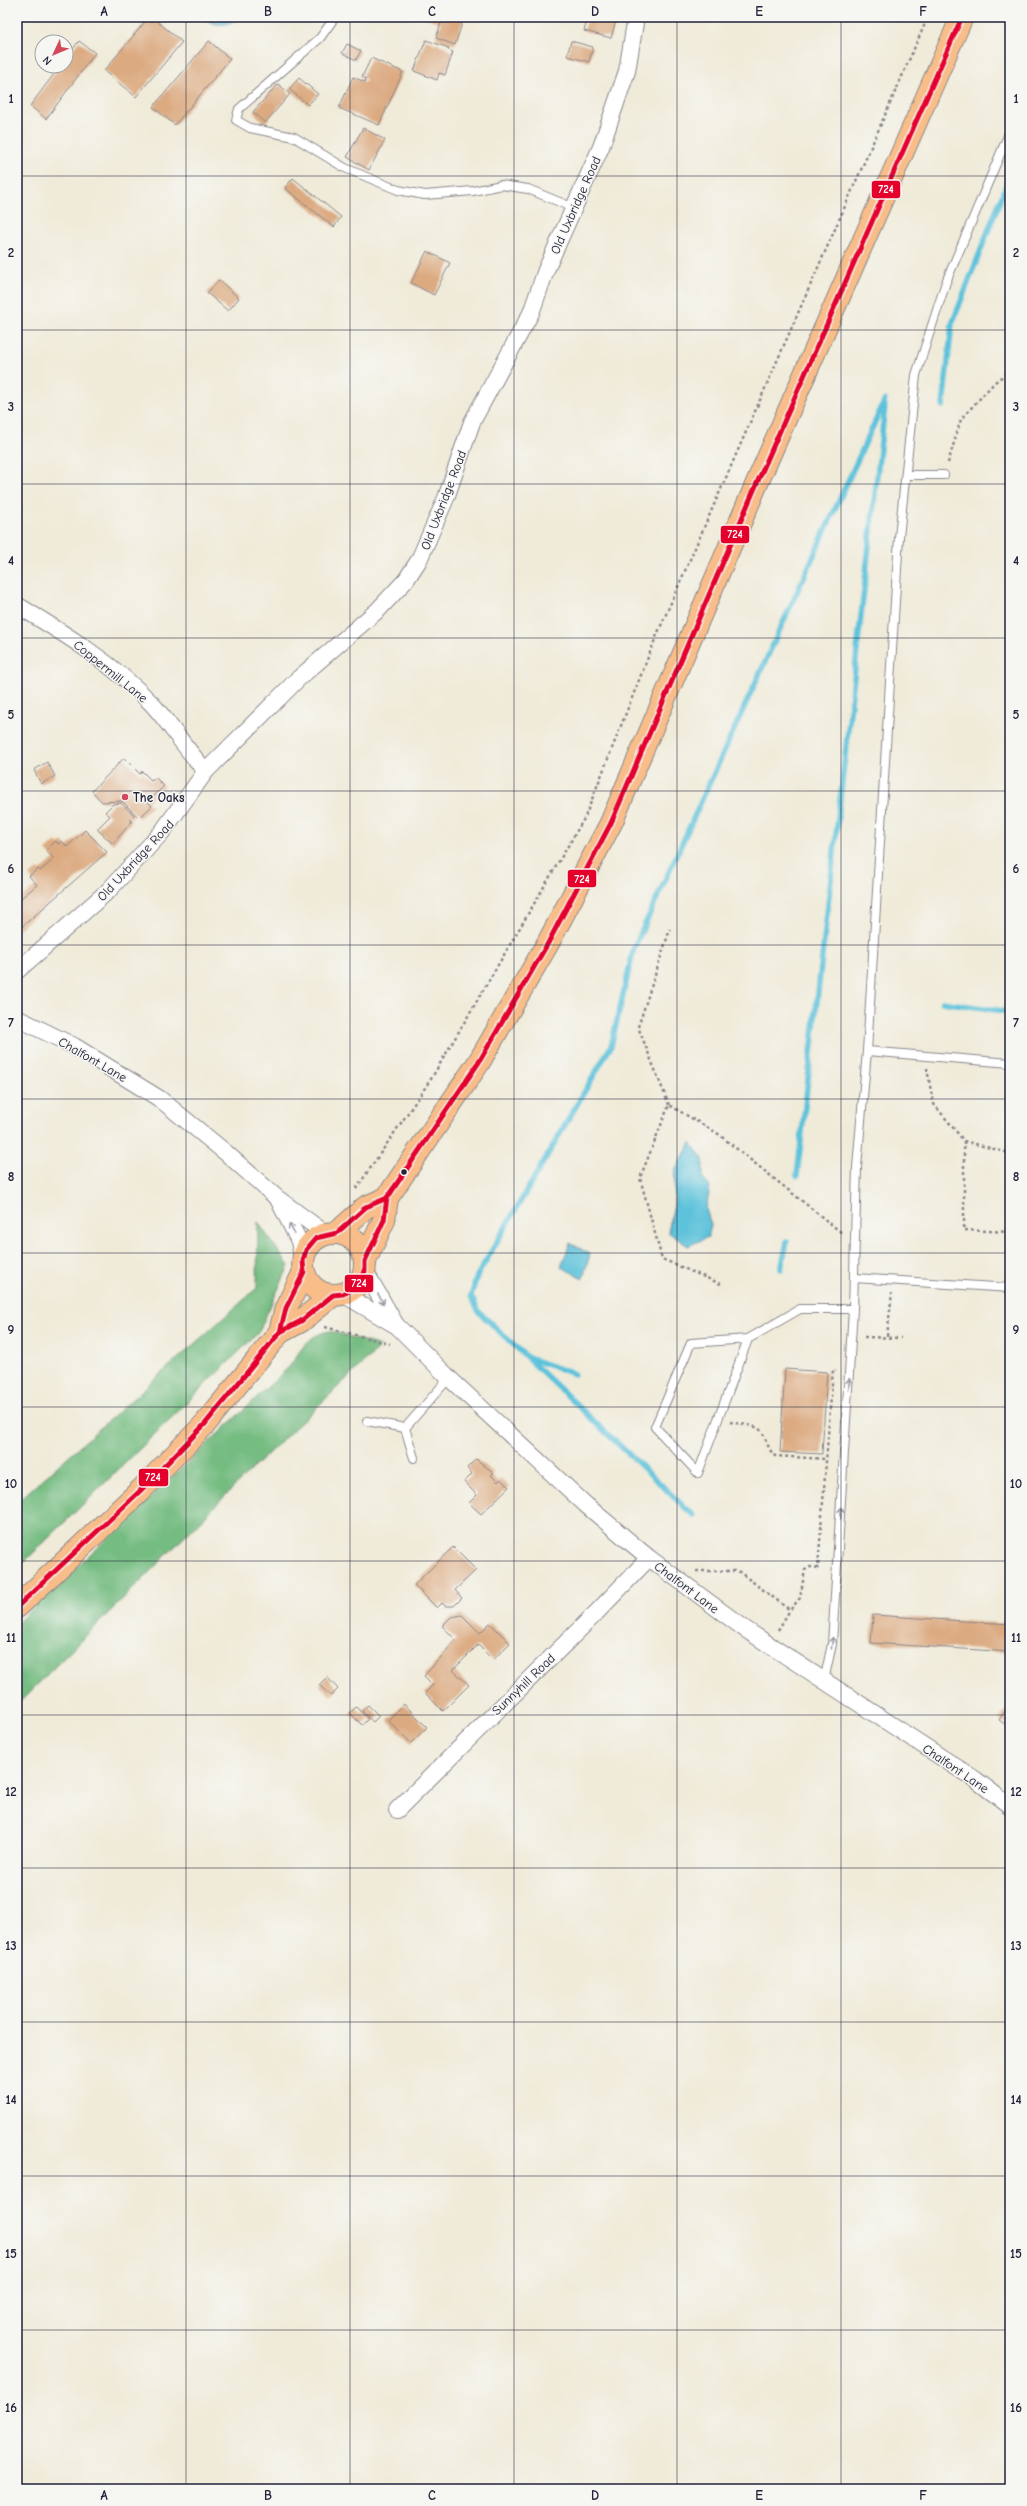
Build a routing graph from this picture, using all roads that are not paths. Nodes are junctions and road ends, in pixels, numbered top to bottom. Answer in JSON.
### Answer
{"nodes":[{"id":1,"x":335,"y":17,"type":"edge"},
{"id":2,"x":636,"y":17,"type":"edge"},
{"id":3,"x":962,"y":17,"type":"edge"},
{"id":4,"x":1010,"y":131,"type":"edge"},
{"id":5,"x":574,"y":208,"type":"junction"},
{"id":6,"x":907,"y":475,"type":"junction"},
{"id":7,"x":944,"y":475,"type":"road end"},
{"id":8,"x":17,"y":605,"type":"edge"},
{"id":9,"x":206,"y":771,"type":"junction"},
{"id":10,"x":17,"y":971,"type":"edge"},
{"id":11,"x":17,"y":1018,"type":"edge"},
{"id":12,"x":867,"y":1051,"type":"junction"},
{"id":13,"x":1010,"y":1063,"type":"edge"},
{"id":14,"x":277,"y":1198,"type":"junction"},
{"id":15,"x":387,"y":1198,"type":"junction"},
{"id":16,"x":331,"y":1233,"type":"junction"},
{"id":17,"x":304,"y":1266,"type":"junction"},
{"id":18,"x":365,"y":1266,"type":"junction"},
{"id":19,"x":854,"y":1278,"type":"junction"},
{"id":20,"x":1010,"y":1288,"type":"edge"},
{"id":21,"x":338,"y":1295,"type":"junction"},
{"id":22,"x":853,"y":1309,"type":"junction"},
{"id":23,"x":397,"y":1326,"type":"junction"},
{"id":24,"x":280,"y":1332,"type":"junction"},
{"id":25,"x":748,"y":1339,"type":"junction"},
{"id":26,"x":450,"y":1378,"type":"junction"},
{"id":27,"x":367,"y":1421,"type":"dead end"},
{"id":28,"x":405,"y":1428,"type":"junction"},
{"id":29,"x":414,"y":1458,"type":"dead end"},
{"id":30,"x":649,"y":1558,"type":"junction"},
{"id":31,"x":17,"y":1607,"type":"edge"},
{"id":32,"x":824,"y":1681,"type":"junction"},
{"id":33,"x":1010,"y":1806,"type":"edge"},
{"id":34,"x":398,"y":1810,"type":"dead end"}],
"edges":[{"from":1,"to":5,"type":"lane"},
{"from":2,"to":5,"type":"street","name":"Old Uxbridge Road"},
{"from":3,"to":15,"type":"main road"},
{"from":4,"to":6,"type":"lane"},
{"from":5,"to":9,"type":"street","name":"Old Uxbridge Road"},
{"from":6,"to":7,"type":"lane"},
{"from":6,"to":12,"type":"lane"},
{"from":8,"to":9,"type":"street","name":"Coppermill Lane"},
{"from":9,"to":10,"type":"street","name":"Old Uxbridge Road"},
{"from":11,"to":14,"type":"street","name":"Chalfont Lane"},
{"from":12,"to":13,"type":"lane"},
{"from":12,"to":19,"type":"lane"},
{"from":14,"to":16,"type":"street","name":"Chalfont Lane"},
{"from":17,"to":14,"type":"street","name":"Chalfont Lane","one_way":true},
{"from":15,"to":16,"type":"main road"},
{"from":15,"to":18,"type":"main road"},
{"from":16,"to":17,"type":"main road"},
{"from":16,"to":18,"type":"main road"},
{"from":17,"to":21,"type":"main road"},
{"from":17,"to":24,"type":"main road"},
{"from":18,"to":21,"type":"main road"},
{"from":18,"to":23,"type":"street","name":"Chalfont Lane","one_way":true},
{"from":19,"to":20,"type":"lane"},
{"from":19,"to":22,"type":"lane"},
{"from":21,"to":23,"type":"street","name":"Chalfont Lane"},
{"from":21,"to":24,"type":"main road"},
{"from":22,"to":25,"type":"lane"},
{"from":32,"to":22,"type":"lane","one_way":true},
{"from":23,"to":26,"type":"street","name":"Chalfont Lane"},
{"from":24,"to":31,"type":"main road"},
{"from":25,"to":25,"type":"lane"},
{"from":26,"to":28,"type":"lane"},
{"from":26,"to":30,"type":"street","name":"Chalfont Lane"},
{"from":27,"to":28,"type":"lane"},
{"from":28,"to":29,"type":"lane"},
{"from":30,"to":32,"type":"street","name":"Chalfont Lane"},
{"from":30,"to":34,"type":"street","name":"Sunnyhill Road"},
{"from":32,"to":33,"type":"street","name":"Chalfont Lane"}]}
